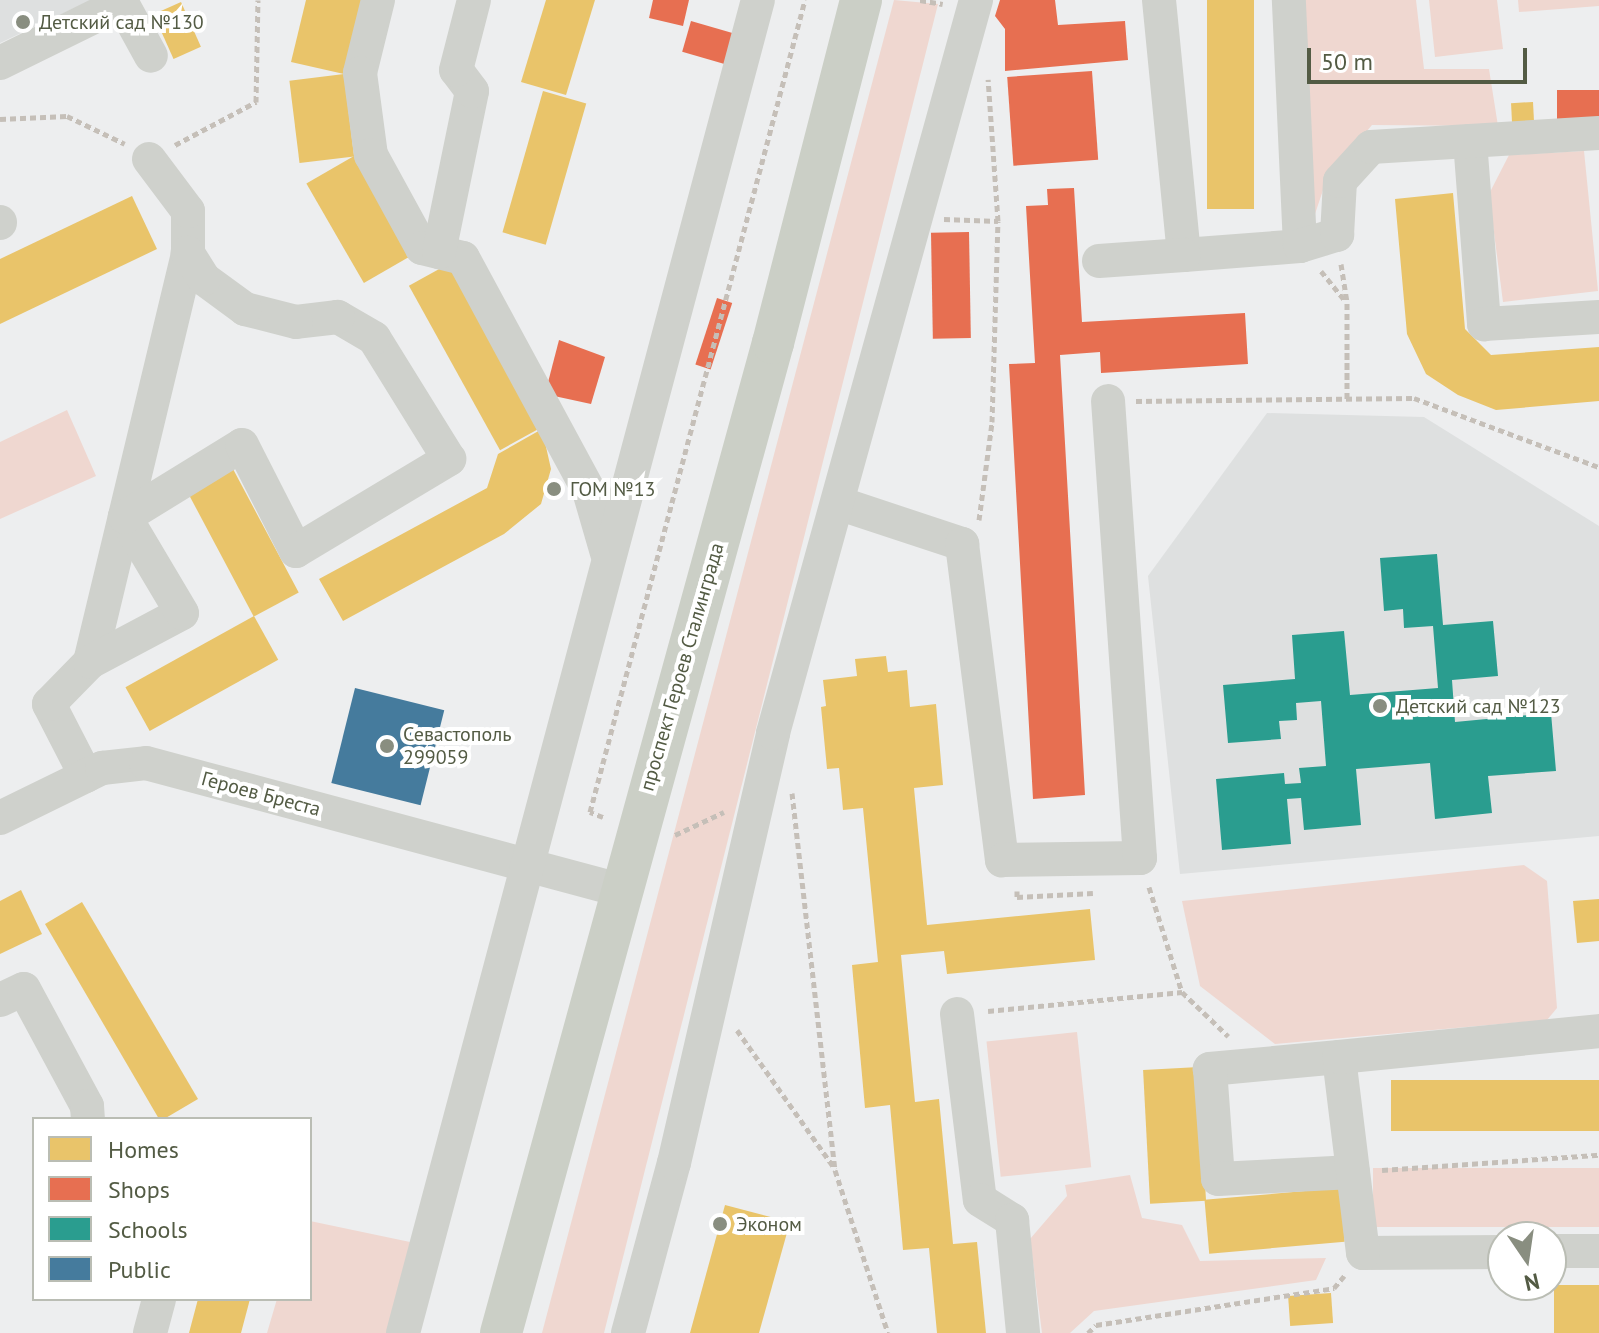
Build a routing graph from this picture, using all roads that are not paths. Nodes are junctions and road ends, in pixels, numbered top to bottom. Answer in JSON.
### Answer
{"nodes":[{"id":1,"x":378,"y":0,"type":"edge"},
{"id":2,"x":474,"y":0,"type":"edge"},
{"id":3,"x":758,"y":0,"type":"edge"},
{"id":4,"x":861,"y":0,"type":"edge"},
{"id":5,"x":976,"y":0,"type":"edge"},
{"id":6,"x":1159,"y":0,"type":"edge"},
{"id":7,"x":1289,"y":0,"type":"edge"},
{"id":8,"x":151,"y":56,"type":"dead end"},
{"id":9,"x":0,"y":63,"type":"edge"},
{"id":10,"x":1599,"y":133,"type":"edge"},
{"id":11,"x":1470,"y":141,"type":"junction"},
{"id":12,"x":149,"y":159,"type":"road end"},
{"id":13,"x":1300,"y":246,"type":"junction"},
{"id":14,"x":439,"y":252,"type":"junction"},
{"id":15,"x":188,"y":253,"type":"junction"},
{"id":16,"x":1184,"y":255,"type":"junction"},
{"id":17,"x":1099,"y":261,"type":"dead end"},
{"id":18,"x":1599,"y":317,"type":"edge"},
{"id":19,"x":1108,"y":401,"type":"road end"},
{"id":20,"x":838,"y":503,"type":"junction"},
{"id":21,"x":125,"y":517,"type":"junction"},
{"id":22,"x":608,"y":558,"type":"junction"},
{"id":23,"x":90,"y":662,"type":"junction"},
{"id":24,"x":86,"y":776,"type":"junction"},
{"id":25,"x":0,"y":818,"type":"edge"},
{"id":26,"x":528,"y":865,"type":"junction"},
{"id":27,"x":619,"y":890,"type":"junction"},
{"id":28,"x":0,"y":1000,"type":"edge"},
{"id":29,"x":957,"y":1014,"type":"road end"},
{"id":30,"x":1599,"y":1031,"type":"edge"},
{"id":31,"x":1339,"y":1057,"type":"junction"},
{"id":32,"x":88,"y":1117,"type":"edge"},
{"id":33,"x":1353,"y":1172,"type":"junction"},
{"id":34,"x":1567,"y":1251,"type":"edge"},
{"id":35,"x":1599,"y":1251,"type":"edge"},
{"id":36,"x":1487,"y":1252,"type":"edge"},
{"id":37,"x":158,"y":1301,"type":"edge"},
{"id":38,"x":150,"y":1333,"type":"edge"},
{"id":39,"x":403,"y":1333,"type":"edge"},
{"id":40,"x":501,"y":1333,"type":"edge"},
{"id":41,"x":628,"y":1333,"type":"edge"},
{"id":42,"x":1023,"y":1333,"type":"edge"}],
"edges":[{"from":1,"to":14,"type":"street"},
{"from":2,"to":14,"type":"street"},
{"from":3,"to":22,"type":"street"},
{"from":4,"to":27,"type":"main road","name":"проспект Героев Сталинграда"},
{"from":5,"to":20,"type":"street"},
{"from":6,"to":16,"type":"street"},
{"from":7,"to":13,"type":"street"},
{"from":8,"to":9,"type":"street"},
{"from":10,"to":11,"type":"street"},
{"from":11,"to":13,"type":"street"},
{"from":11,"to":18,"type":"street"},
{"from":12,"to":15,"type":"street"},
{"from":13,"to":16,"type":"street"},
{"from":14,"to":22,"type":"street"},
{"from":15,"to":21,"type":"street"},
{"from":15,"to":21,"type":"street"},
{"from":16,"to":17,"type":"street"},
{"from":19,"to":20,"type":"street"},
{"from":20,"to":41,"type":"street"},
{"from":21,"to":23,"type":"street"},
{"from":21,"to":23,"type":"street"},
{"from":22,"to":26,"type":"street"},
{"from":23,"to":24,"type":"street"},
{"from":24,"to":25,"type":"street","name":"Героев Бреста"},
{"from":24,"to":26,"type":"street","name":"Героев Бреста"},
{"from":26,"to":27,"type":"street","name":"Героев Бреста"},
{"from":26,"to":39,"type":"street"},
{"from":27,"to":40,"type":"main road","name":"проспект Героев Сталинграда"},
{"from":28,"to":32,"type":"street"},
{"from":29,"to":42,"type":"street"},
{"from":30,"to":31,"type":"street"},
{"from":31,"to":33,"type":"street"},
{"from":31,"to":33,"type":"street"},
{"from":33,"to":36,"type":"street"},
{"from":34,"to":35,"type":"street"},
{"from":37,"to":38,"type":"street"}]}
